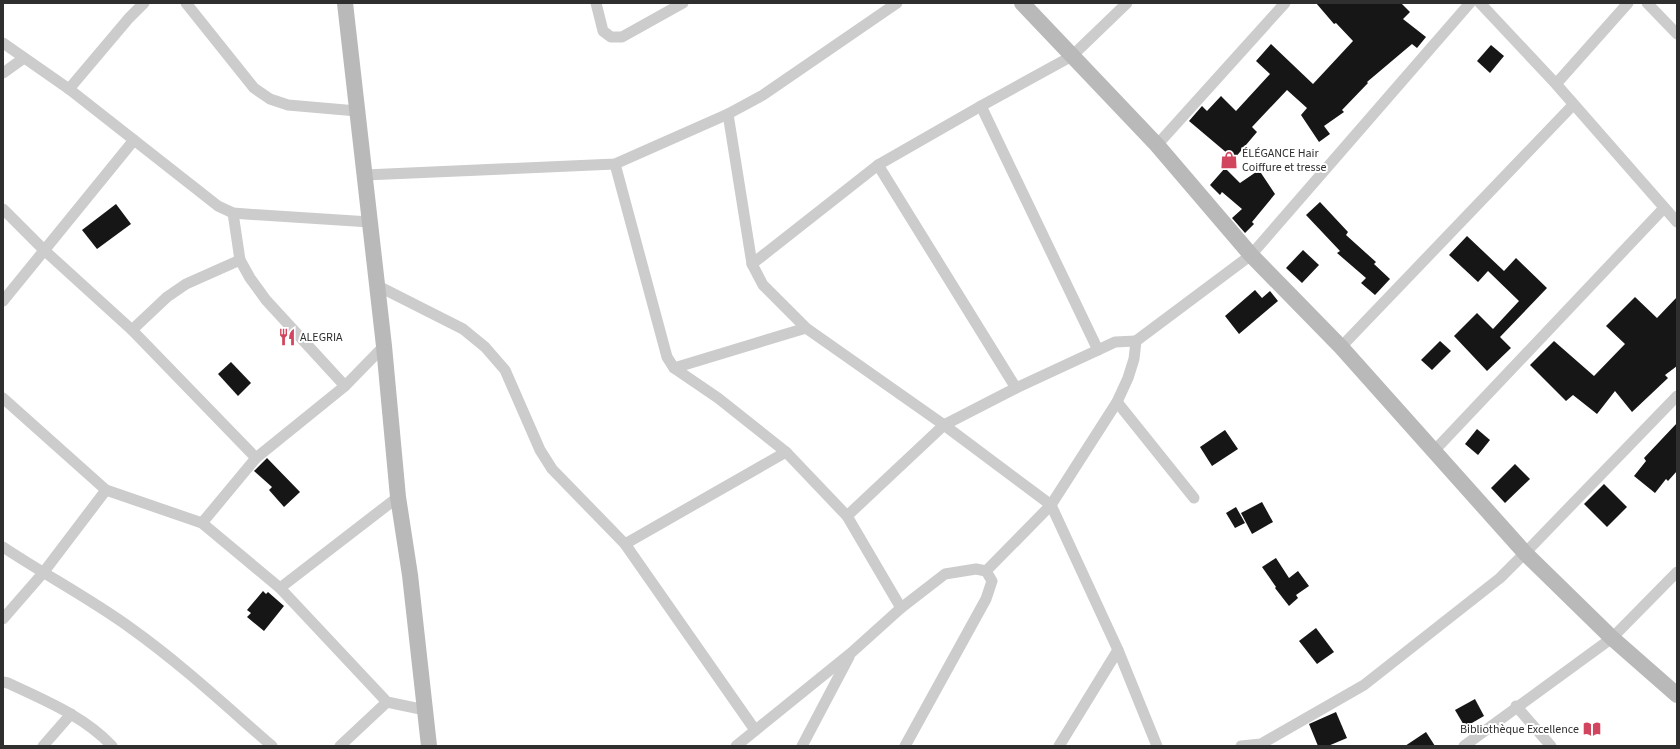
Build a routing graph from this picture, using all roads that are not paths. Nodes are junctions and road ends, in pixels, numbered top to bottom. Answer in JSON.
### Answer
{"nodes":[{"id":1,"x":144,"y":3,"type":"edge"},
{"id":2,"x":186,"y":3,"type":"edge"},
{"id":3,"x":345,"y":3,"type":"edge"},
{"id":4,"x":596,"y":3,"type":"edge"},
{"id":5,"x":683,"y":3,"type":"edge"},
{"id":6,"x":897,"y":3,"type":"edge"},
{"id":7,"x":1022,"y":3,"type":"edge"},
{"id":8,"x":1127,"y":3,"type":"edge"},
{"id":9,"x":1285,"y":3,"type":"edge"},
{"id":10,"x":1470,"y":3,"type":"edge"},
{"id":11,"x":1480,"y":3,"type":"edge"},
{"id":12,"x":1628,"y":3,"type":"edge"},
{"id":13,"x":1647,"y":3,"type":"edge"},
{"id":14,"x":1677,"y":34,"type":"edge"},
{"id":15,"x":3,"y":43,"type":"edge"},
{"id":16,"x":1072,"y":56,"type":"junction"},
{"id":17,"x":24,"y":58,"type":"junction"},
{"id":18,"x":3,"y":73,"type":"edge"},
{"id":19,"x":1556,"y":84,"type":"junction"},
{"id":20,"x":69,"y":89,"type":"junction"},
{"id":21,"x":1573,"y":105,"type":"junction"},
{"id":22,"x":980,"y":106,"type":"junction"},
{"id":23,"x":357,"y":111,"type":"junction"},
{"id":24,"x":728,"y":114,"type":"junction"},
{"id":25,"x":134,"y":140,"type":"junction"},
{"id":26,"x":1157,"y":146,"type":"junction"},
{"id":27,"x":615,"y":164,"type":"junction"},
{"id":28,"x":878,"y":165,"type":"junction"},
{"id":29,"x":365,"y":175,"type":"junction"},
{"id":30,"x":1664,"y":208,"type":"junction"},
{"id":31,"x":3,"y":209,"type":"edge"},
{"id":32,"x":233,"y":212,"type":"junction"},
{"id":33,"x":370,"y":222,"type":"junction"},
{"id":34,"x":1677,"y":222,"type":"edge"},
{"id":35,"x":44,"y":250,"type":"junction"},
{"id":36,"x":1251,"y":255,"type":"junction"},
{"id":37,"x":240,"y":260,"type":"junction"},
{"id":38,"x":752,"y":264,"type":"junction"},
{"id":39,"x":376,"y":285,"type":"junction"},
{"id":40,"x":3,"y":301,"type":"edge"},
{"id":41,"x":806,"y":328,"type":"junction"},
{"id":42,"x":132,"y":330,"type":"junction"},
{"id":43,"x":1136,"y":341,"type":"junction"},
{"id":44,"x":384,"y":346,"type":"junction"},
{"id":45,"x":1341,"y":347,"type":"junction"},
{"id":46,"x":1098,"y":350,"type":"junction"},
{"id":47,"x":674,"y":368,"type":"junction"},
{"id":48,"x":345,"y":386,"type":"junction"},
{"id":49,"x":1016,"y":388,"type":"junction"},
{"id":50,"x":1677,"y":396,"type":"edge"},
{"id":51,"x":3,"y":398,"type":"edge"},
{"id":52,"x":1117,"y":402,"type":"junction"},
{"id":53,"x":944,"y":426,"type":"junction"},
{"id":54,"x":1434,"y":451,"type":"junction"},
{"id":55,"x":786,"y":452,"type":"junction"},
{"id":56,"x":256,"y":458,"type":"junction"},
{"id":57,"x":106,"y":490,"type":"junction"},
{"id":58,"x":398,"y":497,"type":"junction"},
{"id":59,"x":1194,"y":498,"type":"dead end"},
{"id":60,"x":1051,"y":505,"type":"junction"},
{"id":61,"x":847,"y":516,"type":"junction"},
{"id":62,"x":202,"y":523,"type":"junction"},
{"id":63,"x":625,"y":544,"type":"junction"},
{"id":64,"x":3,"y":546,"type":"edge"},
{"id":65,"x":1526,"y":553,"type":"junction"},
{"id":66,"x":986,"y":571,"type":"junction"},
{"id":67,"x":1677,"y":572,"type":"edge"},
{"id":68,"x":43,"y":573,"type":"junction"},
{"id":69,"x":280,"y":588,"type":"junction"},
{"id":70,"x":901,"y":608,"type":"junction"},
{"id":71,"x":3,"y":620,"type":"edge"},
{"id":72,"x":1612,"y":638,"type":"junction"},
{"id":73,"x":1118,"y":650,"type":"junction"},
{"id":74,"x":851,"y":653,"type":"junction"},
{"id":75,"x":3,"y":682,"type":"edge"},
{"id":76,"x":1677,"y":696,"type":"edge"},
{"id":77,"x":387,"y":702,"type":"junction"},
{"id":78,"x":1516,"y":706,"type":"junction"},
{"id":79,"x":425,"y":710,"type":"junction"},
{"id":80,"x":71,"y":714,"type":"junction"},
{"id":81,"x":755,"y":730,"type":"junction"},
{"id":82,"x":43,"y":746,"type":"edge"},
{"id":83,"x":112,"y":746,"type":"edge"},
{"id":84,"x":272,"y":746,"type":"edge"},
{"id":85,"x":340,"y":746,"type":"edge"},
{"id":86,"x":429,"y":746,"type":"edge"},
{"id":87,"x":736,"y":746,"type":"edge"},
{"id":88,"x":802,"y":746,"type":"edge"},
{"id":89,"x":905,"y":746,"type":"edge"},
{"id":90,"x":1059,"y":746,"type":"edge"},
{"id":91,"x":1157,"y":746,"type":"edge"},
{"id":92,"x":1240,"y":746,"type":"edge"},
{"id":93,"x":1464,"y":746,"type":"edge"},
{"id":94,"x":1551,"y":746,"type":"edge"}],
"edges":[{"from":1,"to":20,"type":"street"},
{"from":2,"to":23,"type":"street"},
{"from":3,"to":23,"type":"main road"},
{"from":4,"to":5,"type":"street"},
{"from":6,"to":24,"type":"street"},
{"from":7,"to":16,"type":"main road"},
{"from":8,"to":16,"type":"street"},
{"from":9,"to":26,"type":"street"},
{"from":10,"to":36,"type":"street"},
{"from":11,"to":19,"type":"street"},
{"from":12,"to":19,"type":"street"},
{"from":13,"to":14,"type":"street"},
{"from":15,"to":17,"type":"street"},
{"from":16,"to":22,"type":"street"},
{"from":16,"to":26,"type":"main road"},
{"from":17,"to":18,"type":"street"},
{"from":17,"to":20,"type":"street"},
{"from":19,"to":21,"type":"street"},
{"from":20,"to":25,"type":"street"},
{"from":21,"to":30,"type":"street"},
{"from":21,"to":45,"type":"street"},
{"from":22,"to":28,"type":"street"},
{"from":22,"to":46,"type":"street"},
{"from":23,"to":29,"type":"main road"},
{"from":24,"to":27,"type":"street"},
{"from":24,"to":38,"type":"street"},
{"from":25,"to":32,"type":"street"},
{"from":25,"to":35,"type":"street"},
{"from":26,"to":36,"type":"main road"},
{"from":27,"to":29,"type":"street"},
{"from":27,"to":47,"type":"street"},
{"from":28,"to":38,"type":"street"},
{"from":28,"to":49,"type":"street"},
{"from":29,"to":33,"type":"main road"},
{"from":30,"to":34,"type":"street"},
{"from":30,"to":54,"type":"street"},
{"from":31,"to":35,"type":"street"},
{"from":32,"to":33,"type":"street"},
{"from":32,"to":37,"type":"street"},
{"from":33,"to":39,"type":"main road"},
{"from":35,"to":40,"type":"street"},
{"from":35,"to":42,"type":"street"},
{"from":36,"to":43,"type":"street"},
{"from":36,"to":45,"type":"main road"},
{"from":37,"to":42,"type":"street"},
{"from":37,"to":48,"type":"street"},
{"from":38,"to":41,"type":"street"},
{"from":39,"to":44,"type":"main road"},
{"from":39,"to":63,"type":"street"},
{"from":41,"to":47,"type":"street"},
{"from":41,"to":53,"type":"street"},
{"from":42,"to":56,"type":"street"},
{"from":43,"to":46,"type":"street"},
{"from":43,"to":52,"type":"street"},
{"from":44,"to":48,"type":"street"},
{"from":44,"to":58,"type":"main road"},
{"from":45,"to":54,"type":"main road"},
{"from":46,"to":49,"type":"street"},
{"from":47,"to":55,"type":"street"},
{"from":48,"to":56,"type":"street"},
{"from":49,"to":53,"type":"street"},
{"from":50,"to":65,"type":"street"},
{"from":51,"to":57,"type":"street"},
{"from":52,"to":59,"type":"street"},
{"from":52,"to":60,"type":"street"},
{"from":53,"to":60,"type":"street"},
{"from":53,"to":61,"type":"street"},
{"from":54,"to":65,"type":"main road"},
{"from":55,"to":61,"type":"street"},
{"from":55,"to":63,"type":"street"},
{"from":56,"to":62,"type":"street"},
{"from":57,"to":62,"type":"street"},
{"from":57,"to":68,"type":"street"},
{"from":58,"to":69,"type":"street"},
{"from":58,"to":79,"type":"main road"},
{"from":60,"to":66,"type":"street"},
{"from":60,"to":73,"type":"street"},
{"from":61,"to":70,"type":"street"},
{"from":62,"to":69,"type":"street"},
{"from":63,"to":81,"type":"street"},
{"from":64,"to":68,"type":"street"},
{"from":65,"to":72,"type":"main road"},
{"from":65,"to":92,"type":"street"},
{"from":66,"to":70,"type":"street"},
{"from":66,"to":89,"type":"street"},
{"from":67,"to":72,"type":"street"},
{"from":68,"to":71,"type":"street"},
{"from":68,"to":84,"type":"street"},
{"from":69,"to":77,"type":"street"},
{"from":70,"to":74,"type":"street"},
{"from":72,"to":76,"type":"main road"},
{"from":72,"to":78,"type":"street"},
{"from":73,"to":90,"type":"street"},
{"from":73,"to":91,"type":"street"},
{"from":74,"to":81,"type":"street"},
{"from":74,"to":88,"type":"street"},
{"from":75,"to":80,"type":"street"},
{"from":77,"to":79,"type":"street"},
{"from":77,"to":85,"type":"street"},
{"from":78,"to":93,"type":"street"},
{"from":78,"to":94,"type":"street"},
{"from":79,"to":86,"type":"main road"},
{"from":80,"to":82,"type":"street"},
{"from":80,"to":83,"type":"street"},
{"from":81,"to":87,"type":"street"}]}
